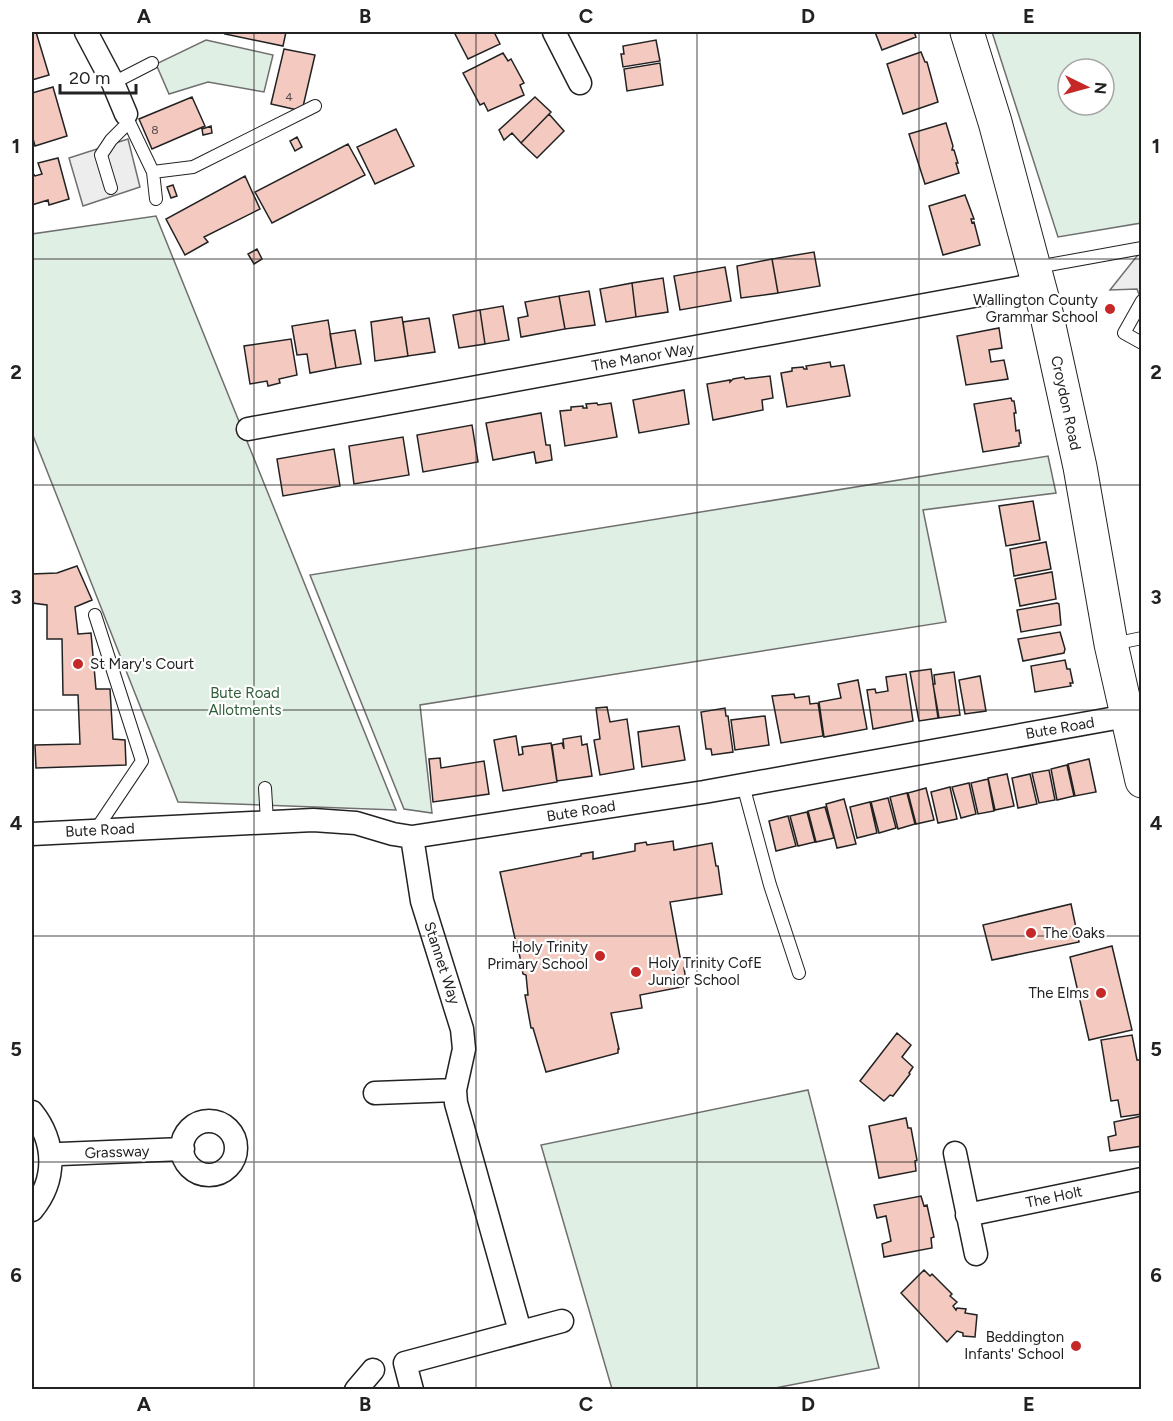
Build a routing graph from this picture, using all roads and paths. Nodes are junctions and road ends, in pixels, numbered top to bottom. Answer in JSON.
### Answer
{"nodes":[{"id":1,"x":86,"y":32,"type":"edge"},
{"id":2,"x":554,"y":32,"type":"edge"},
{"id":3,"x":967,"y":32,"type":"edge"},
{"id":4,"x":152,"y":63,"type":"dead end"},
{"id":5,"x":113,"y":83,"type":"junction"},
{"id":6,"x":580,"y":83,"type":"dead end"},
{"id":7,"x":315,"y":106,"type":"dead end"},
{"id":8,"x":128,"y":118,"type":"junction"},
{"id":9,"x":153,"y":172,"type":"junction"},
{"id":10,"x":111,"y":188,"type":"dead end"},
{"id":11,"x":156,"y":199,"type":"dead end"},
{"id":12,"x":1142,"y":248,"type":"edge"},
{"id":13,"x":1037,"y":276,"type":"junction"},
{"id":14,"x":1142,"y":301,"type":"edge"},
{"id":15,"x":1142,"y":343,"type":"edge"},
{"id":16,"x":248,"y":429,"type":"dead end"},
{"id":17,"x":95,"y":615,"type":"dead end"},
{"id":18,"x":1126,"y":641,"type":"edge"},
{"id":19,"x":1127,"y":716,"type":"junction"},
{"id":20,"x":1142,"y":781,"type":"edge"},
{"id":21,"x":743,"y":785,"type":"junction"},
{"id":22,"x":265,"y":788,"type":"dead end"},
{"id":23,"x":267,"y":821,"type":"junction"},
{"id":24,"x":95,"y":831,"type":"junction"},
{"id":25,"x":32,"y":834,"type":"edge"},
{"id":26,"x":412,"y":837,"type":"junction"},
{"id":27,"x":799,"y":973,"type":"dead end"},
{"id":28,"x":455,"y":1090,"type":"junction"},
{"id":29,"x":375,"y":1093,"type":"dead end"},
{"id":30,"x":32,"y":1112,"type":"edge"},
{"id":31,"x":183,"y":1149,"type":"dead end"},
{"id":32,"x":955,"y":1153,"type":"dead end"},
{"id":33,"x":51,"y":1158,"type":"junction"},
{"id":34,"x":1142,"y":1179,"type":"edge"},
{"id":35,"x":32,"y":1210,"type":"edge"},
{"id":36,"x":967,"y":1215,"type":"junction"},
{"id":37,"x":976,"y":1254,"type":"dead end"},
{"id":38,"x":562,"y":1321,"type":"dead end"},
{"id":39,"x":520,"y":1331,"type":"junction"},
{"id":40,"x":373,"y":1370,"type":"dead end"},
{"id":41,"x":356,"y":1389,"type":"edge"},
{"id":42,"x":412,"y":1389,"type":"edge"}],
"edges":[{"from":1,"to":5,"type":"street"},
{"from":2,"to":6,"type":"street"},
{"from":3,"to":13,"type":"highway","name":"Croydon Road"},
{"from":4,"to":5,"type":"lane"},
{"from":5,"to":8,"type":"street"},
{"from":7,"to":9,"type":"lane"},
{"from":8,"to":9,"type":"lane"},
{"from":8,"to":10,"type":"lane"},
{"from":9,"to":11,"type":"lane"},
{"from":12,"to":13,"type":"lane"},
{"from":13,"to":16,"type":"street","name":"The Manor Way"},
{"from":13,"to":18,"type":"highway","name":"Croydon Road"},
{"from":14,"to":15,"type":"lane"},
{"from":17,"to":24,"type":"lane"},
{"from":18,"to":19,"type":"highway","name":"Croydon Road"},
{"from":19,"to":20,"type":"highway","name":"Croydon Road"},
{"from":19,"to":21,"type":"street","name":"Bute Road"},
{"from":21,"to":26,"type":"street","name":"Bute Road"},
{"from":21,"to":27,"type":"lane"},
{"from":22,"to":23,"type":"lane"},
{"from":23,"to":24,"type":"street","name":"Bute Road"},
{"from":23,"to":26,"type":"street","name":"Bute Road"},
{"from":24,"to":25,"type":"street","name":"Bute Road"},
{"from":26,"to":28,"type":"street","name":"Stannet Way"},
{"from":28,"to":29,"type":"street"},
{"from":28,"to":39,"type":"street","name":"Stannet Way"},
{"from":30,"to":33,"type":"street"},
{"from":31,"to":33,"type":"street","name":"Grassway"},
{"from":32,"to":36,"type":"street"},
{"from":33,"to":35,"type":"street"},
{"from":34,"to":36,"type":"street","name":"The Holt"},
{"from":36,"to":37,"type":"street"},
{"from":38,"to":39,"type":"street"},
{"from":39,"to":42,"type":"street"},
{"from":40,"to":41,"type":"street"}]}
